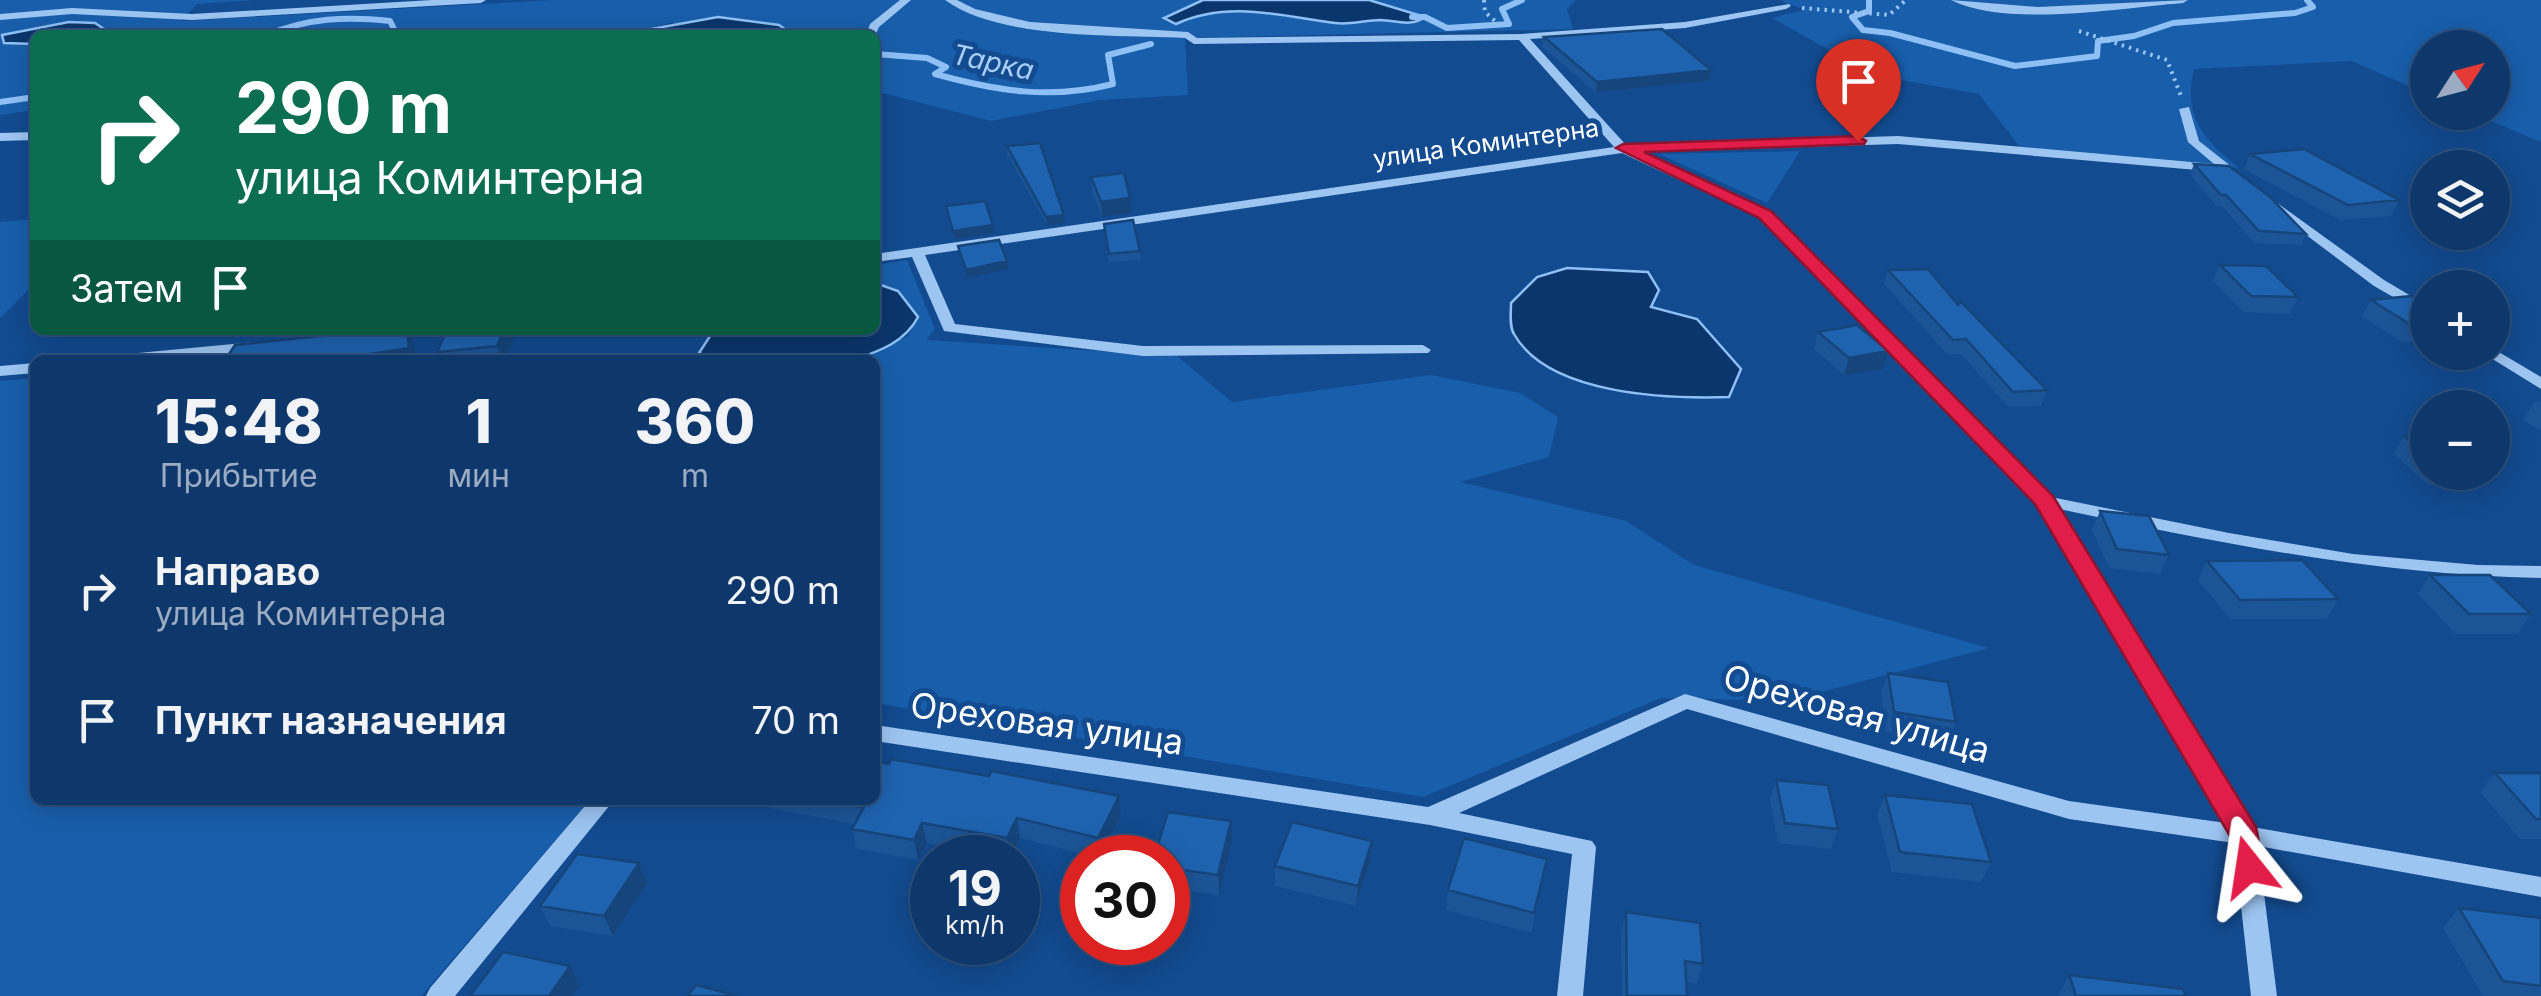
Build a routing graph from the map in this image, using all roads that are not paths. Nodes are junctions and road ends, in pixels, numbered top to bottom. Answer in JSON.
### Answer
{"nodes":[{"id":1,"x":481,"y":0,"type":"edge"},
{"id":2,"x":906,"y":0,"type":"edge"},
{"id":3,"x":950,"y":0,"type":"edge"},
{"id":4,"x":1956,"y":0,"type":"edge"},
{"id":5,"x":2183,"y":0,"type":"edge"},
{"id":6,"x":1786,"y":6,"type":"dead end"},
{"id":7,"x":0,"y":17,"type":"edge"},
{"id":8,"x":873,"y":30,"type":"edge"},
{"id":9,"x":1522,"y":37,"type":"junction"},
{"id":10,"x":2185,"y":109,"type":"road end"},
{"id":11,"x":30,"y":136,"type":"edge"},
{"id":12,"x":0,"y":137,"type":"edge"},
{"id":13,"x":1623,"y":148,"type":"junction"},
{"id":14,"x":2227,"y":170,"type":"junction"},
{"id":15,"x":2242,"y":181,"type":"edge"},
{"id":16,"x":2258,"y":192,"type":"edge"},
{"id":17,"x":916,"y":252,"type":"junction"},
{"id":18,"x":880,"y":257,"type":"edge"},
{"id":19,"x":2410,"y":302,"type":"edge"},
{"id":20,"x":264,"y":346,"type":"edge"},
{"id":21,"x":1424,"y":350,"type":"dead end"},
{"id":22,"x":169,"y":355,"type":"edge"},
{"id":23,"x":2510,"y":364,"type":"edge"},
{"id":24,"x":30,"y":368,"type":"edge"},
{"id":25,"x":0,"y":371,"type":"edge"},
{"id":26,"x":2541,"y":384,"type":"edge"},
{"id":27,"x":2044,"y":500,"type":"junction"},
{"id":28,"x":2541,"y":572,"type":"edge"},
{"id":29,"x":880,"y":734,"type":"edge"},
{"id":30,"x":599,"y":805,"type":"edge"},
{"id":31,"x":1430,"y":816,"type":"junction"},
{"id":32,"x":2245,"y":835,"type":"junction"},
{"id":33,"x":2541,"y":887,"type":"edge"},
{"id":34,"x":438,"y":996,"type":"edge"},
{"id":35,"x":1570,"y":996,"type":"edge"},
{"id":36,"x":2264,"y":996,"type":"edge"}],
"edges":[{"from":1,"to":7,"type":"street"},
{"from":2,"to":8,"type":"street"},
{"from":3,"to":9,"type":"street"},
{"from":4,"to":5,"type":"street"},
{"from":6,"to":9,"type":"street"},
{"from":9,"to":13,"type":"street"},
{"from":10,"to":14,"type":"street"},
{"from":11,"to":12,"type":"street"},
{"from":13,"to":14,"type":"street","name":"улица Коминтерна"},
{"from":13,"to":17,"type":"street","name":"улица Коминтерна"},
{"from":13,"to":27,"type":"street"},
{"from":14,"to":15,"type":"street"},
{"from":16,"to":19,"type":"street"},
{"from":17,"to":18,"type":"street","name":"улица Коминтерна"},
{"from":17,"to":21,"type":"street"},
{"from":20,"to":22,"type":"street"},
{"from":23,"to":26,"type":"street"},
{"from":24,"to":25,"type":"street"},
{"from":27,"to":28,"type":"street"},
{"from":27,"to":32,"type":"street"},
{"from":29,"to":31,"type":"street","name":"Ореховая улица"},
{"from":30,"to":34,"type":"street"},
{"from":31,"to":32,"type":"street","name":"Ореховая улица"},
{"from":31,"to":35,"type":"street"},
{"from":32,"to":33,"type":"street","name":"Ореховая улица"},
{"from":32,"to":36,"type":"street"}]}
